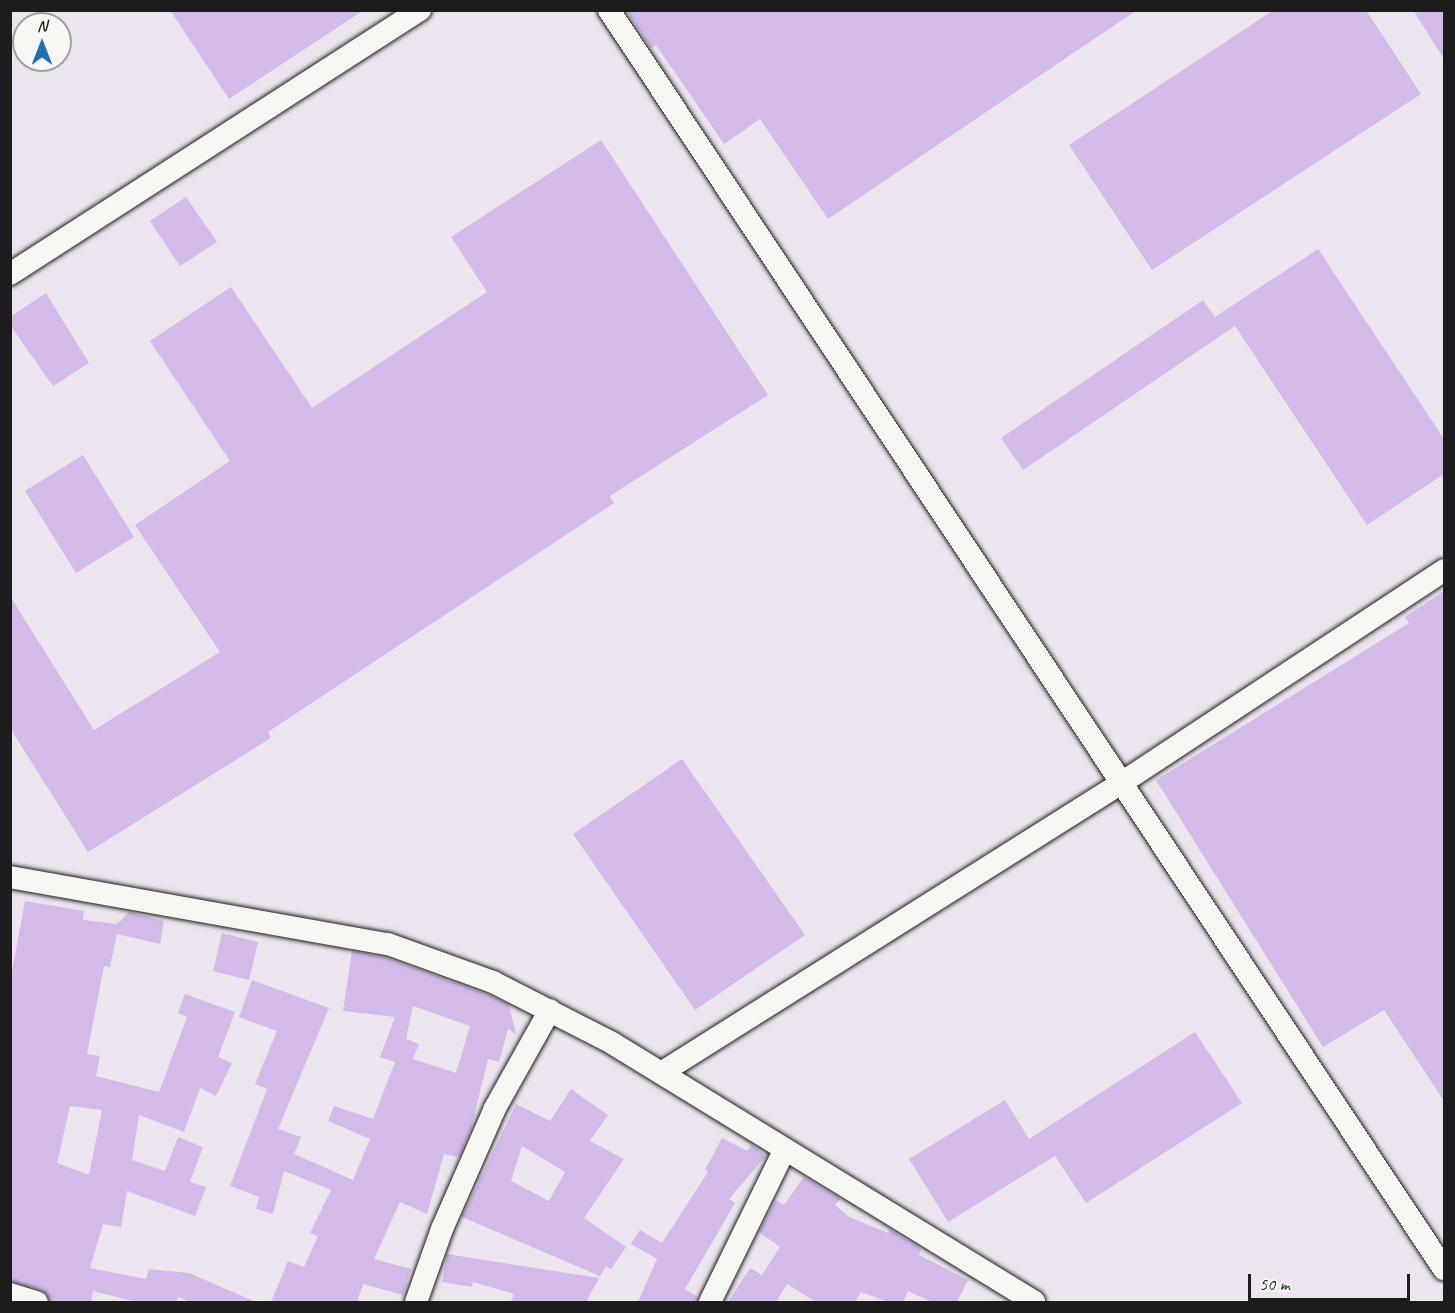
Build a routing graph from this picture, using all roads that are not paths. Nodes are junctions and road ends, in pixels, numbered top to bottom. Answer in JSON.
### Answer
{"nodes":[{"id":1,"x":420,"y":10,"type":"edge"},
{"id":2,"x":609,"y":10,"type":"edge"},
{"id":3,"x":10,"y":274,"type":"edge"},
{"id":4,"x":1444,"y":570,"type":"edge"},
{"id":5,"x":1123,"y":782,"type":"junction"},
{"id":6,"x":10,"y":877,"type":"edge"},
{"id":7,"x":550,"y":1010,"type":"junction"},
{"id":8,"x":661,"y":1073,"type":"junction"},
{"id":9,"x":785,"y":1149,"type":"junction"},
{"id":10,"x":1444,"y":1269,"type":"edge"},
{"id":11,"x":10,"y":1294,"type":"edge"},
{"id":12,"x":37,"y":1302,"type":"edge"},
{"id":13,"x":416,"y":1302,"type":"edge"},
{"id":14,"x":710,"y":1302,"type":"edge"},
{"id":15,"x":1034,"y":1302,"type":"edge"}],
"edges":[{"from":1,"to":3,"type":"street"},
{"from":2,"to":5,"type":"street"},
{"from":4,"to":5,"type":"street"},
{"from":5,"to":8,"type":"street"},
{"from":5,"to":10,"type":"street"},
{"from":6,"to":7,"type":"street"},
{"from":7,"to":8,"type":"street"},
{"from":7,"to":13,"type":"street"},
{"from":8,"to":9,"type":"street"},
{"from":9,"to":14,"type":"street"},
{"from":9,"to":15,"type":"street"},
{"from":11,"to":12,"type":"street"}]}
